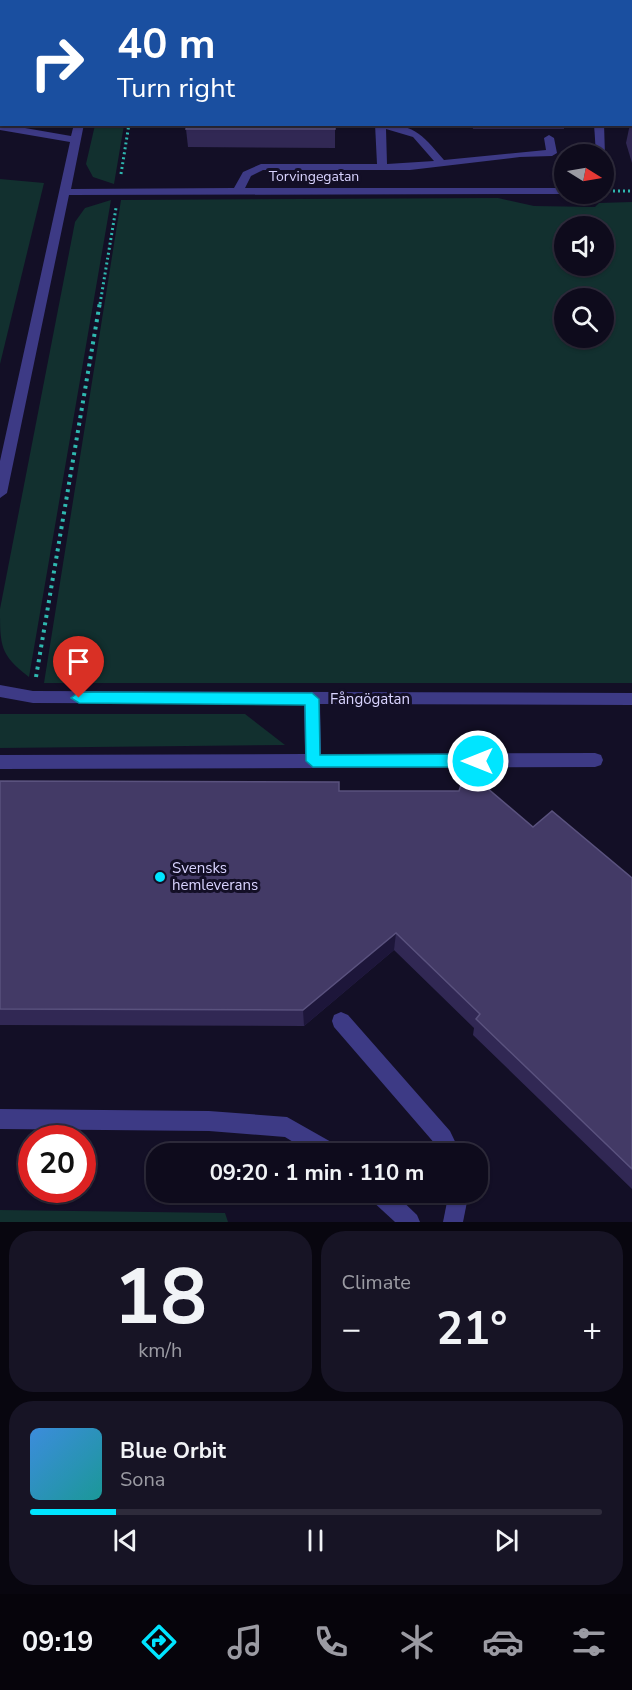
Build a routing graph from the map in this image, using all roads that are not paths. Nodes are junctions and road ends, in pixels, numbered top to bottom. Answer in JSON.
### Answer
{"nodes":[{"id":1,"x":4,"y":126,"type":"edge"},
{"id":2,"x":78,"y":126,"type":"edge"},
{"id":3,"x":381,"y":126,"type":"edge"},
{"id":4,"x":385,"y":126,"type":"edge"},
{"id":5,"x":599,"y":126,"type":"edge"},
{"id":6,"x":31,"y":129,"type":"edge"},
{"id":7,"x":549,"y":138,"type":"dead end"},
{"id":8,"x":75,"y":140,"type":"junction"},
{"id":9,"x":600,"y":144,"type":"edge"},
{"id":10,"x":441,"y":163,"type":"junction"},
{"id":11,"x":382,"y":167,"type":"junction"},
{"id":12,"x":554,"y":191,"type":"edge"},
{"id":13,"x":64,"y":192,"type":"junction"},
{"id":14,"x":238,"y":192,"type":"junction"},
{"id":15,"x":0,"y":493,"type":"edge"},
{"id":16,"x":0,"y":692,"type":"edge"},
{"id":17,"x":312,"y":699,"type":"junction"},
{"id":18,"x":632,"y":699,"type":"edge"},
{"id":19,"x":595,"y":760,"type":"dead end"},
{"id":20,"x":313,"y":761,"type":"junction"},
{"id":21,"x":0,"y":762,"type":"edge"},
{"id":22,"x":341,"y":1021,"type":"dead end"},
{"id":23,"x":0,"y":1119,"type":"edge"},
{"id":24,"x":314,"y":1143,"type":"edge"},
{"id":25,"x":446,"y":1143,"type":"edge"},
{"id":26,"x":389,"y":1203,"type":"edge"},
{"id":27,"x":457,"y":1203,"type":"edge"},
{"id":28,"x":410,"y":1222,"type":"edge"},
{"id":29,"x":453,"y":1222,"type":"edge"}],
"edges":[{"from":1,"to":6,"type":"street"},
{"from":2,"to":8,"type":"street"},
{"from":3,"to":11,"type":"street"},
{"from":4,"to":10,"type":"street"},
{"from":5,"to":9,"type":"street"},
{"from":6,"to":8,"type":"street"},
{"from":7,"to":10,"type":"street"},
{"from":8,"to":13,"type":"street"},
{"from":10,"to":11,"type":"street"},
{"from":11,"to":14,"type":"street"},
{"from":12,"to":14,"type":"street","name":"Torvingegatan"},
{"from":13,"to":14,"type":"street","name":"Torvingegatan"},
{"from":13,"to":15,"type":"street"},
{"from":16,"to":17,"type":"street","name":"Fångögatan"},
{"from":17,"to":18,"type":"street","name":"Fångögatan"},
{"from":17,"to":20,"type":"street"},
{"from":19,"to":20,"type":"street"},
{"from":20,"to":21,"type":"street"},
{"from":22,"to":25,"type":"street"},
{"from":23,"to":24,"type":"street"},
{"from":26,"to":28,"type":"street"},
{"from":27,"to":29,"type":"street"}]}
